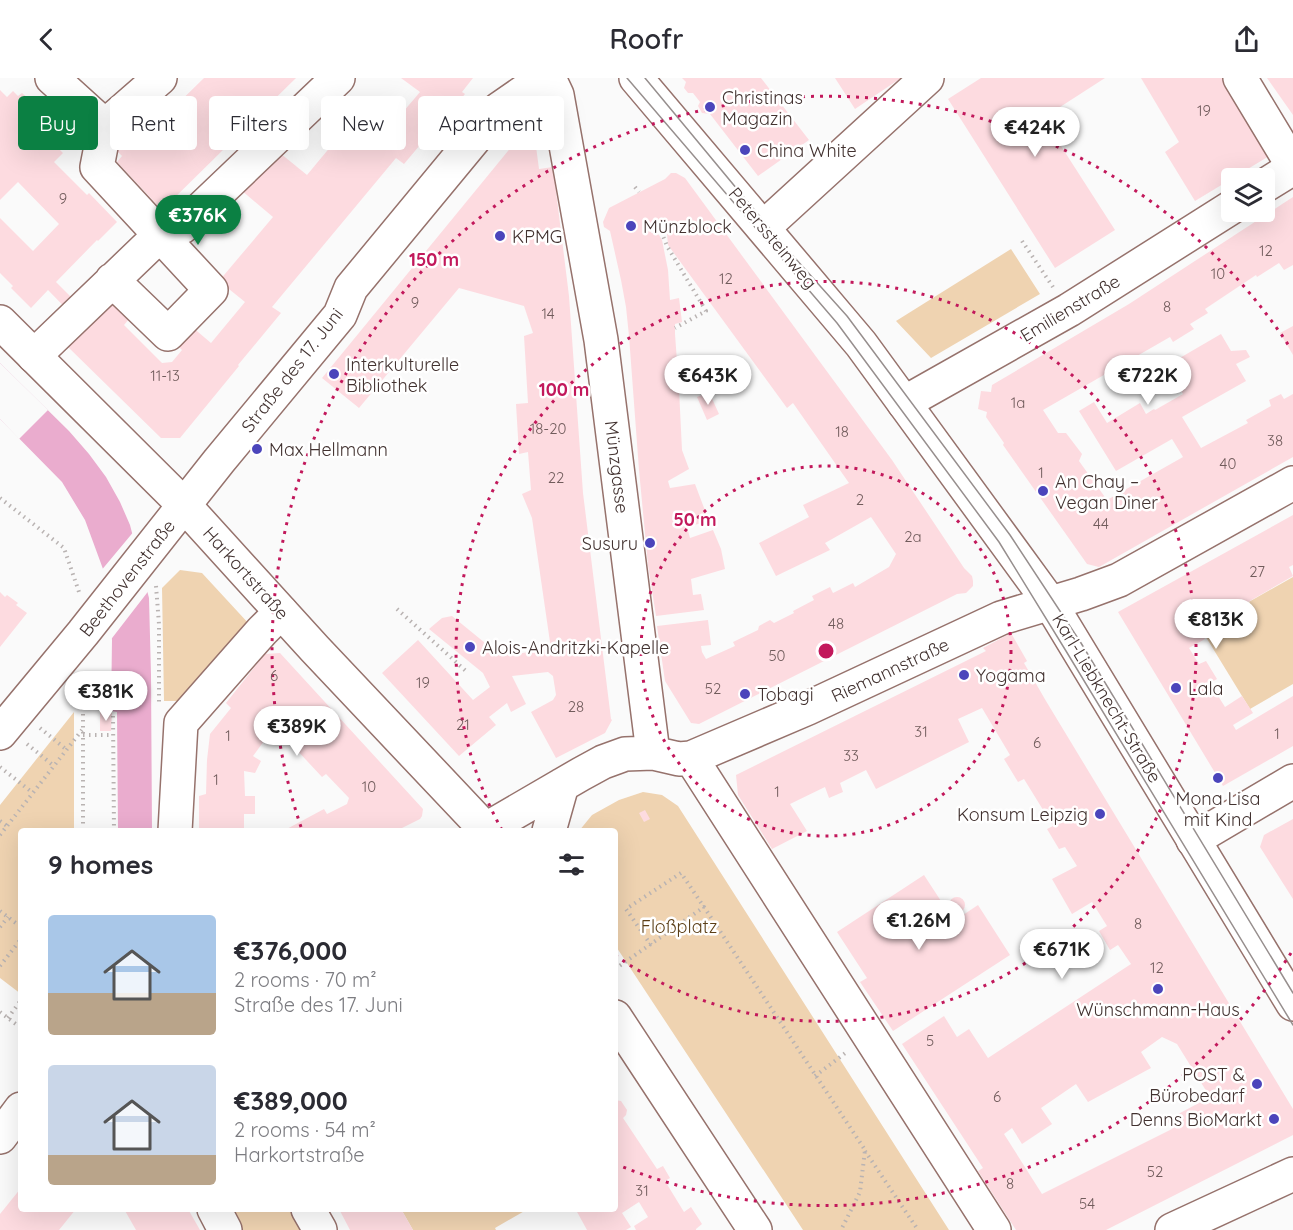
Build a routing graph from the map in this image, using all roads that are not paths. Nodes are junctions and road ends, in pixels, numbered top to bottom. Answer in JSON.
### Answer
{"nodes":[{"id":1,"x":52,"y":78,"type":"edge"},
{"id":2,"x":160,"y":78,"type":"edge"},
{"id":3,"x":338,"y":78,"type":"edge"},
{"id":4,"x":546,"y":78,"type":"edge"},
{"id":5,"x":636,"y":78,"type":"edge"},
{"id":6,"x":927,"y":78,"type":"edge"},
{"id":7,"x":1240,"y":78,"type":"edge"},
{"id":8,"x":105,"y":126,"type":"junction"},
{"id":9,"x":1293,"y":167,"type":"edge"},
{"id":10,"x":1275,"y":179,"type":"edge"},
{"id":11,"x":1221,"y":214,"type":"edge"},
{"id":12,"x":764,"y":227,"type":"junction"},
{"id":13,"x":160,"y":235,"type":"junction"},
{"id":14,"x":112,"y":280,"type":"junction"},
{"id":15,"x":0,"y":322,"type":"edge"},
{"id":16,"x":34,"y":356,"type":"junction"},
{"id":17,"x":904,"y":403,"type":"junction"},
{"id":18,"x":1293,"y":483,"type":"edge"},
{"id":19,"x":184,"y":505,"type":"junction"},
{"id":20,"x":1050,"y":603,"type":"junction"},
{"id":21,"x":281,"y":612,"type":"junction"},
{"id":22,"x":3,"y":729,"type":"edge"},
{"id":23,"x":653,"y":753,"type":"junction"},
{"id":24,"x":691,"y":759,"type":"junction"},
{"id":25,"x":1293,"y":781,"type":"edge"},
{"id":26,"x":562,"y":785,"type":"junction"},
{"id":27,"x":175,"y":828,"type":"edge"},
{"id":28,"x":482,"y":828,"type":"edge"},
{"id":29,"x":490,"y":828,"type":"edge"},
{"id":30,"x":550,"y":828,"type":"edge"},
{"id":31,"x":1193,"y":840,"type":"junction"},
{"id":32,"x":1293,"y":1004,"type":"edge"},
{"id":33,"x":618,"y":1022,"type":"edge"},
{"id":34,"x":18,"y":1113,"type":"edge"},
{"id":35,"x":0,"y":1137,"type":"edge"},
{"id":36,"x":1293,"y":1174,"type":"edge"},
{"id":37,"x":216,"y":1212,"type":"edge"},
{"id":38,"x":310,"y":1212,"type":"edge"},
{"id":39,"x":225,"y":1230,"type":"edge"},
{"id":40,"x":320,"y":1230,"type":"edge"},
{"id":41,"x":755,"y":1230,"type":"edge"},
{"id":42,"x":994,"y":1230,"type":"edge"},
{"id":43,"x":1172,"y":1230,"type":"edge"}],
"edges":[{"from":1,"to":8,"type":"street"},
{"from":2,"to":8,"type":"street"},
{"from":3,"to":13,"type":"street"},
{"from":4,"to":19,"type":"street","name":"Straße des 17. Juni"},
{"from":4,"to":23,"type":"street","name":"Münzgasse"},
{"from":5,"to":12,"type":"street","name":"Peterssteinweg"},
{"from":6,"to":12,"type":"street"},
{"from":7,"to":9,"type":"street"},
{"from":8,"to":13,"type":"street"},
{"from":9,"to":10,"type":"street"},
{"from":11,"to":17,"type":"street","name":"Emilienstraße"},
{"from":12,"to":17,"type":"street","name":"Peterssteinweg"},
{"from":13,"to":14,"type":"street"},
{"from":13,"to":14,"type":"street"},
{"from":14,"to":16,"type":"street"},
{"from":15,"to":16,"type":"street","name":"Harkortstraße"},
{"from":16,"to":19,"type":"street","name":"Harkortstraße"},
{"from":17,"to":20,"type":"street","name":"Karl-Liebknecht-Straße"},
{"from":18,"to":20,"type":"street","name":"Riemannstraße"},
{"from":19,"to":21,"type":"street","name":"Harkortstraße"},
{"from":19,"to":22,"type":"street","name":"Beethovenstraße"},
{"from":20,"to":24,"type":"street","name":"Riemannstraße"},
{"from":20,"to":31,"type":"street","name":"Karl-Liebknecht-Straße"},
{"from":21,"to":27,"type":"street"},
{"from":21,"to":28,"type":"street","name":"Harkortstraße"},
{"from":23,"to":24,"type":"street"},
{"from":23,"to":26,"type":"street"},
{"from":24,"to":42,"type":"street"},
{"from":25,"to":31,"type":"street"},
{"from":26,"to":29,"type":"street"},
{"from":26,"to":30,"type":"street"},
{"from":31,"to":32,"type":"street","name":"Karl-Liebknecht-Straße"},
{"from":33,"to":41,"type":"street"},
{"from":34,"to":35,"type":"street"},
{"from":36,"to":43,"type":"street"},
{"from":37,"to":39,"type":"street"},
{"from":38,"to":40,"type":"street"}]}
